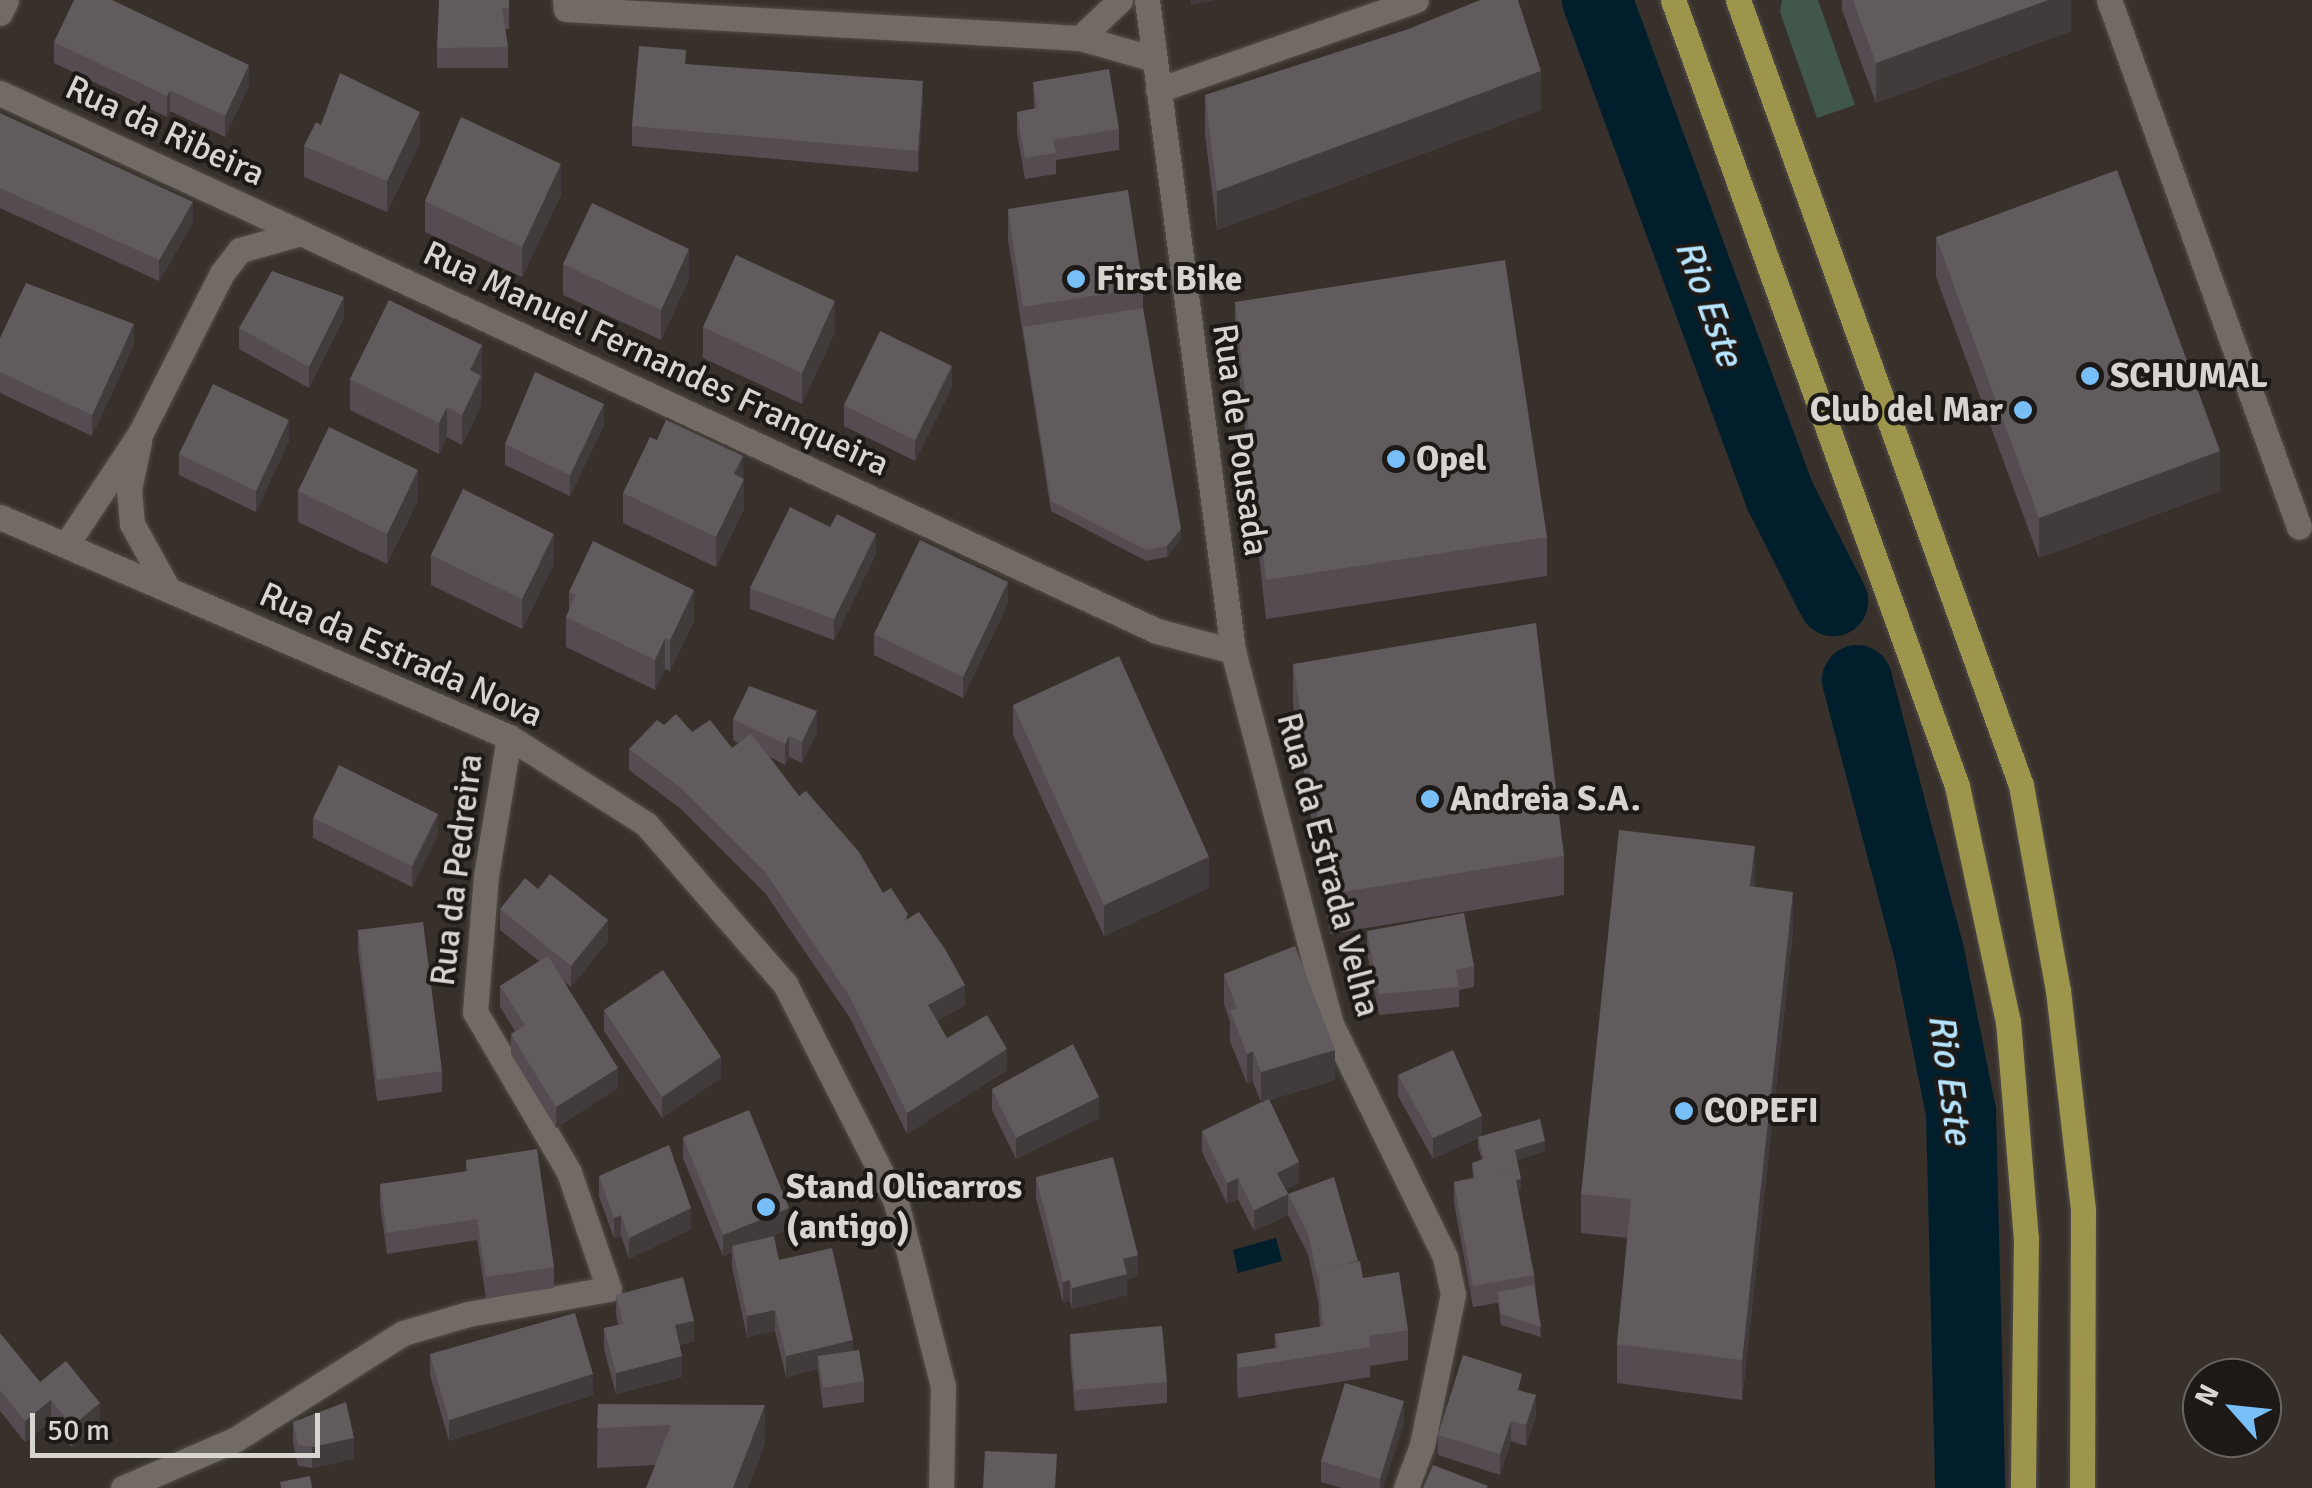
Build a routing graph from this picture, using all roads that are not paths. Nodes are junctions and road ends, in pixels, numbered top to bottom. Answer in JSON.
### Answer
{"nodes":[{"id":1,"x":6,"y":0,"type":"edge"},
{"id":2,"x":565,"y":0,"type":"edge"},
{"id":3,"x":1120,"y":0,"type":"edge"},
{"id":4,"x":1147,"y":0,"type":"edge"},
{"id":5,"x":1416,"y":0,"type":"edge"},
{"id":6,"x":1673,"y":0,"type":"edge"},
{"id":7,"x":2109,"y":0,"type":"edge"},
{"id":8,"x":1744,"y":5,"type":"edge"},
{"id":9,"x":0,"y":12,"type":"edge"},
{"id":10,"x":1080,"y":38,"type":"junction"},
{"id":11,"x":1154,"y":59,"type":"junction"},
{"id":12,"x":1158,"y":90,"type":"junction"},
{"id":13,"x":0,"y":94,"type":"edge"},
{"id":14,"x":300,"y":233,"type":"junction"},
{"id":15,"x":141,"y":432,"type":"junction"},
{"id":16,"x":0,"y":517,"type":"edge"},
{"id":17,"x":2300,"y":527,"type":"dead end"},
{"id":18,"x":66,"y":545,"type":"junction"},
{"id":19,"x":168,"y":589,"type":"junction"},
{"id":20,"x":1233,"y":651,"type":"junction"},
{"id":21,"x":510,"y":737,"type":"junction"},
{"id":22,"x":124,"y":1488,"type":"edge"},
{"id":23,"x":941,"y":1488,"type":"edge"},
{"id":24,"x":1406,"y":1488,"type":"edge"},
{"id":25,"x":2024,"y":1488,"type":"edge"},
{"id":26,"x":2082,"y":1488,"type":"edge"}],
"edges":[{"from":1,"to":9,"type":"street"},
{"from":2,"to":10,"type":"street"},
{"from":3,"to":10,"type":"street"},
{"from":4,"to":11,"type":"street","name":"Rua de Pousada"},
{"from":5,"to":12,"type":"street"},
{"from":6,"to":25,"type":"main road"},
{"from":7,"to":17,"type":"street"},
{"from":8,"to":26,"type":"main road"},
{"from":10,"to":11,"type":"street"},
{"from":11,"to":12,"type":"street","name":"Rua de Pousada"},
{"from":12,"to":20,"type":"street","name":"Rua de Pousada"},
{"from":13,"to":14,"type":"street","name":"Rua da Ribeira"},
{"from":14,"to":15,"type":"street"},
{"from":14,"to":20,"type":"street","name":"Rua Manuel Fernandes Franqueira"},
{"from":15,"to":18,"type":"street"},
{"from":15,"to":19,"type":"street"},
{"from":16,"to":18,"type":"street","name":"Rua da Estrada Nova"},
{"from":18,"to":19,"type":"street","name":"Rua da Estrada Nova"},
{"from":19,"to":21,"type":"street","name":"Rua da Estrada Nova"},
{"from":20,"to":24,"type":"street","name":"Rua da Estrada Velha"},
{"from":21,"to":22,"type":"street","name":"Rua da Pedreira"},
{"from":21,"to":23,"type":"street","name":"Rua da Estrada Nova"}]}
